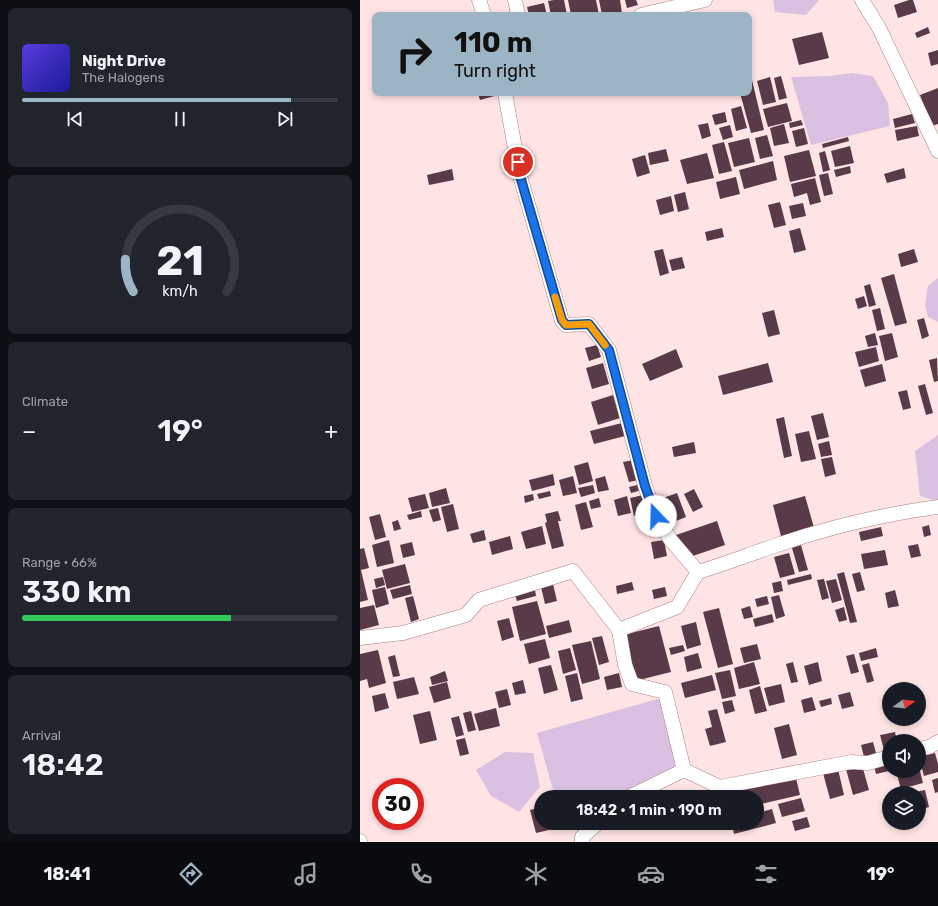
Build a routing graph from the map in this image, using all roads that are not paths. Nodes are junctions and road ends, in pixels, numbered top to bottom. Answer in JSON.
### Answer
{"nodes":[{"id":1,"x":479,"y":0,"type":"edge"},
{"id":2,"x":515,"y":0,"type":"edge"},
{"id":3,"x":705,"y":0,"type":"edge"},
{"id":4,"x":862,"y":0,"type":"edge"},
{"id":5,"x":483,"y":12,"type":"edge"},
{"id":6,"x":517,"y":12,"type":"edge"},
{"id":7,"x":654,"y":12,"type":"edge"},
{"id":8,"x":506,"y":96,"type":"edge"},
{"id":9,"x":938,"y":151,"type":"edge"},
{"id":10,"x":938,"y":507,"type":"edge"},
{"id":11,"x":698,"y":572,"type":"junction"},
{"id":12,"x":619,"y":630,"type":"junction"},
{"id":13,"x":360,"y":638,"type":"edge"},
{"id":14,"x":938,"y":742,"type":"edge"},
{"id":15,"x":926,"y":748,"type":"edge"},
{"id":16,"x":882,"y":759,"type":"edge"},
{"id":17,"x":684,"y":770,"type":"junction"},
{"id":18,"x":643,"y":790,"type":"edge"},
{"id":19,"x":590,"y":830,"type":"edge"},
{"id":20,"x":582,"y":842,"type":"edge"}],
"edges":[{"from":1,"to":5,"type":"street"},
{"from":2,"to":6,"type":"street"},
{"from":3,"to":7,"type":"street"},
{"from":4,"to":9,"type":"street"},
{"from":8,"to":11,"type":"street"},
{"from":10,"to":11,"type":"street"},
{"from":11,"to":12,"type":"street"},
{"from":12,"to":13,"type":"street"},
{"from":12,"to":17,"type":"street"},
{"from":14,"to":15,"type":"street"},
{"from":16,"to":17,"type":"street"},
{"from":17,"to":18,"type":"street"},
{"from":19,"to":20,"type":"street"}]}
